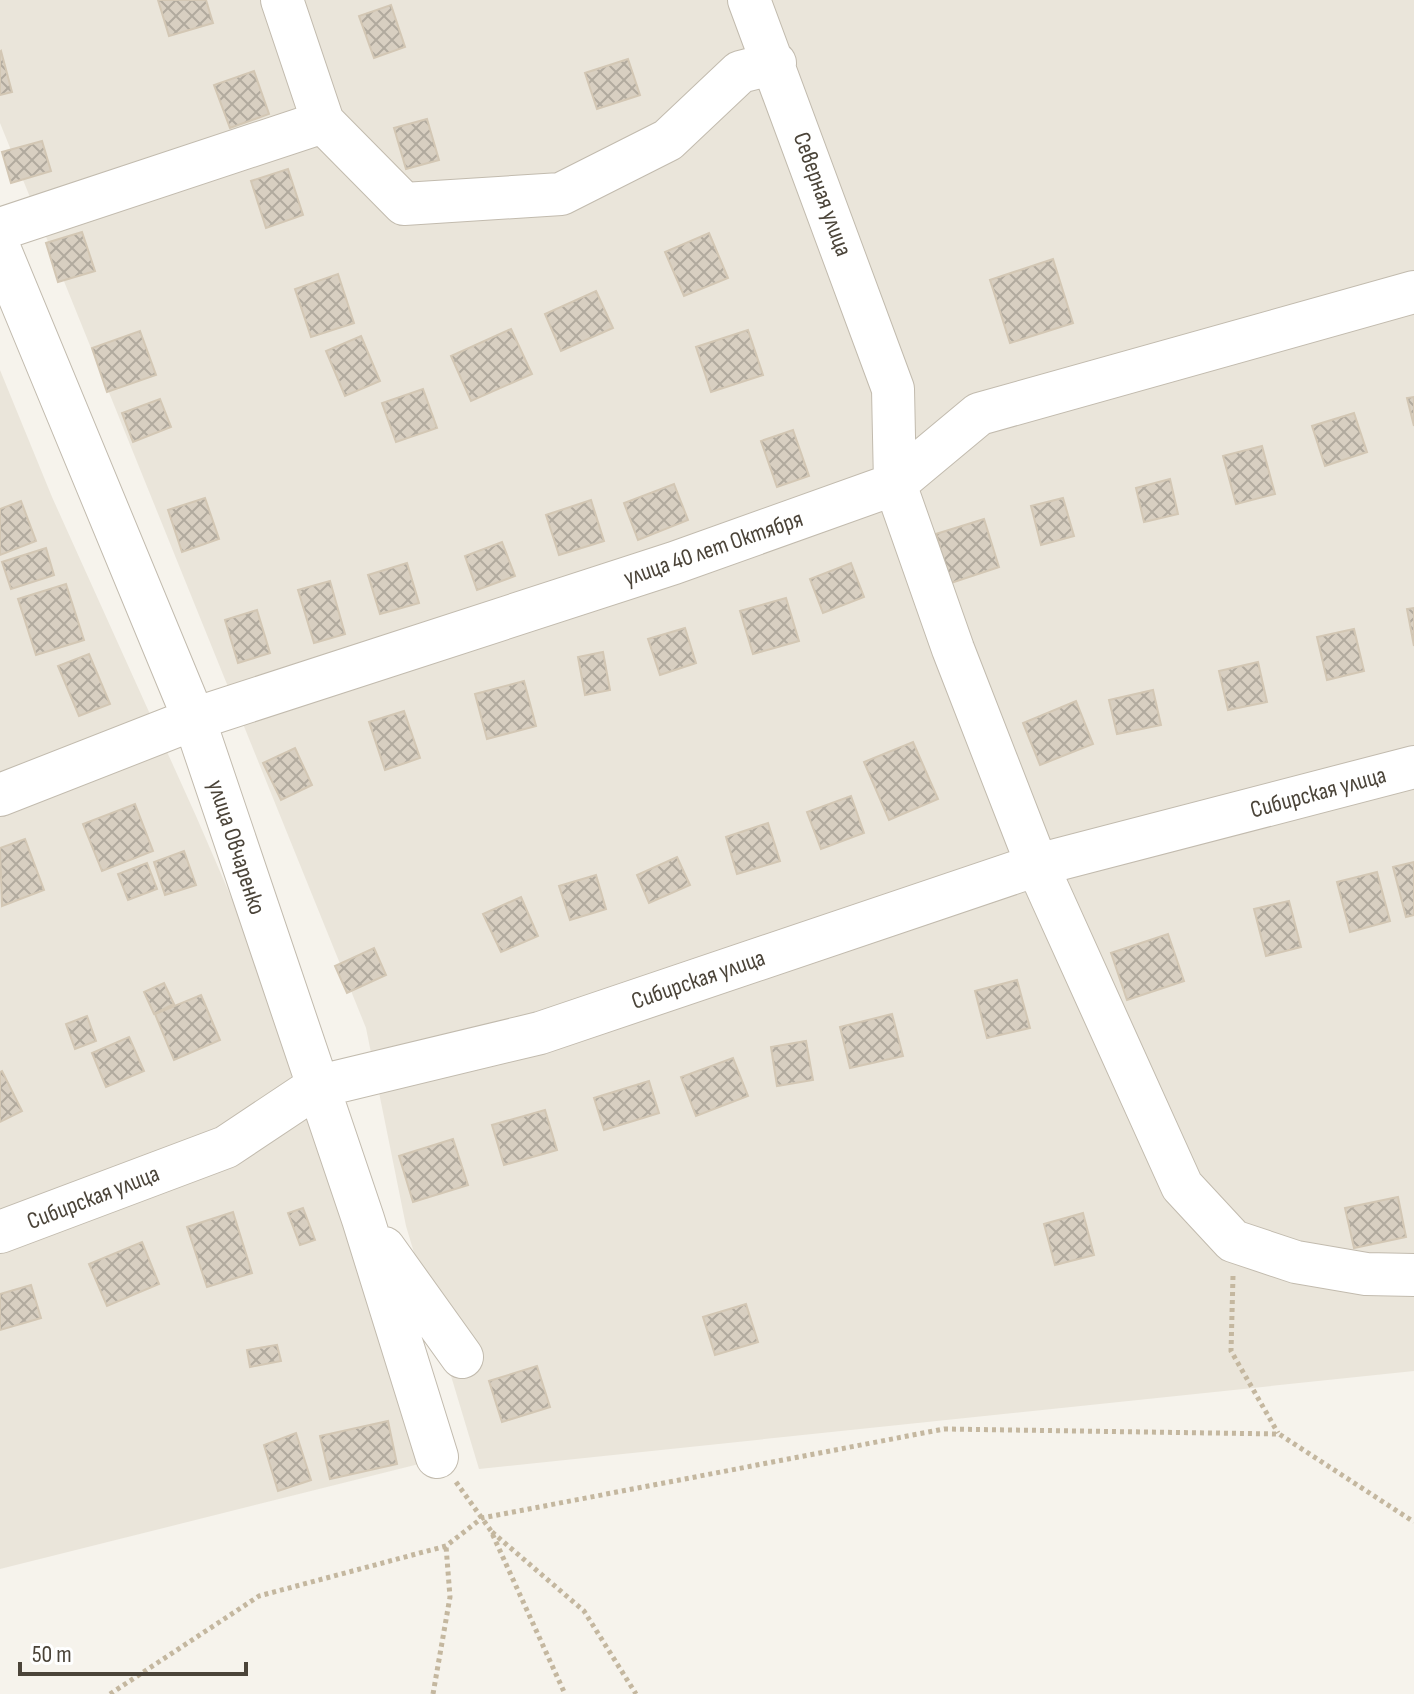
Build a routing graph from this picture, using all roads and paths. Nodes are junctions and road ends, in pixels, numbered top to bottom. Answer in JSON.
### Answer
{"nodes":[{"id":1,"x":282,"y":0,"type":"edge"},
{"id":2,"x":749,"y":0,"type":"edge"},
{"id":3,"x":775,"y":63,"type":"junction"},
{"id":4,"x":323,"y":122,"type":"junction"},
{"id":5,"x":0,"y":229,"type":"edge"},
{"id":6,"x":0,"y":250,"type":"edge"},
{"id":7,"x":1414,"y":292,"type":"edge"},
{"id":8,"x":895,"y":484,"type":"junction"},
{"id":9,"x":194,"y":719,"type":"junction"},
{"id":10,"x":1414,"y":767,"type":"edge"},
{"id":11,"x":0,"y":795,"type":"edge"},
{"id":12,"x":1037,"y":865,"type":"junction"},
{"id":13,"x":316,"y":1087,"type":"junction"},
{"id":14,"x":363,"y":1219,"type":"junction"},
{"id":15,"x":0,"y":1232,"type":"edge"},
{"id":16,"x":1233,"y":1241,"type":"junction"},
{"id":17,"x":1414,"y":1275,"type":"edge"},
{"id":18,"x":462,"y":1357,"type":"dead end"},
{"id":19,"x":1279,"y":1434,"type":"junction"},
{"id":20,"x":437,"y":1457,"type":"joint"},
{"id":21,"x":482,"y":1518,"type":"junction"},
{"id":22,"x":1414,"y":1522,"type":"edge"},
{"id":23,"x":491,"y":1531,"type":"junction"},
{"id":24,"x":446,"y":1546,"type":"junction"},
{"id":25,"x":110,"y":1694,"type":"edge"},
{"id":26,"x":433,"y":1694,"type":"edge"},
{"id":27,"x":565,"y":1694,"type":"edge"},
{"id":28,"x":636,"y":1694,"type":"edge"}],
"edges":[{"from":1,"to":4,"type":"street"},
{"from":2,"to":3,"type":"street","name":"Северная улица"},
{"from":3,"to":4,"type":"street"},
{"from":3,"to":8,"type":"street","name":"Северная улица"},
{"from":4,"to":5,"type":"street"},
{"from":6,"to":9,"type":"street","name":"улица Овчаренко"},
{"from":7,"to":8,"type":"street","name":"улица 40 лет Октября"},
{"from":8,"to":9,"type":"street","name":"улица 40 лет Октября"},
{"from":8,"to":12,"type":"street","name":"Северная улица"},
{"from":9,"to":11,"type":"street","name":"улица 40 лет Октября"},
{"from":9,"to":13,"type":"street","name":"улица Овчаренко"},
{"from":10,"to":12,"type":"street","name":"Сибирская улица"},
{"from":12,"to":13,"type":"street","name":"Сибирская улица"},
{"from":12,"to":16,"type":"street","name":"Северная улица"},
{"from":13,"to":14,"type":"street","name":"улица Овчаренко"},
{"from":13,"to":15,"type":"street","name":"Сибирская улица"},
{"from":14,"to":18,"type":"street"},
{"from":14,"to":20,"type":"street","name":"улица Овчаренко"},
{"from":16,"to":17,"type":"street"},
{"from":16,"to":19,"type":"path"},
{"from":19,"to":21,"type":"path"},
{"from":19,"to":22,"type":"path"},
{"from":20,"to":21,"type":"path"},
{"from":21,"to":23,"type":"path"},
{"from":21,"to":24,"type":"path"},
{"from":23,"to":27,"type":"path"},
{"from":23,"to":28,"type":"path"},
{"from":24,"to":25,"type":"path"},
{"from":24,"to":26,"type":"path"}]}
